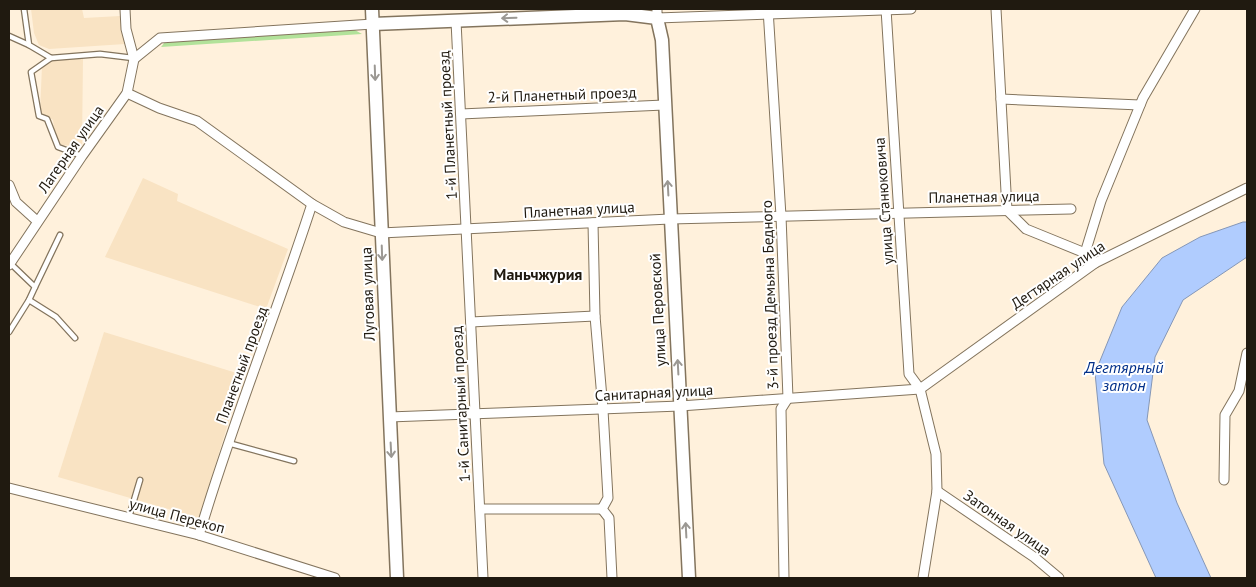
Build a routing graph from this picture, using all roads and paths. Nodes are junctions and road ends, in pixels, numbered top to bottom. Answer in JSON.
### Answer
{"nodes":[{"id":1,"x":24,"y":9,"type":"edge"},
{"id":2,"x":125,"y":9,"type":"edge"},
{"id":3,"x":372,"y":9,"type":"edge"},
{"id":4,"x":886,"y":9,"type":"edge"},
{"id":5,"x":911,"y":9,"type":"edge"},
{"id":6,"x":996,"y":9,"type":"edge"},
{"id":7,"x":1195,"y":9,"type":"edge"},
{"id":8,"x":768,"y":11,"type":"edge"},
{"id":9,"x":657,"y":13,"type":"edge"},
{"id":10,"x":456,"y":21,"type":"junction"},
{"id":11,"x":373,"y":24,"type":"junction"},
{"id":12,"x":9,"y":36,"type":"edge"},
{"id":13,"x":29,"y":45,"type":"junction"},
{"id":14,"x":51,"y":58,"type":"junction"},
{"id":15,"x":134,"y":59,"type":"junction"},
{"id":16,"x":127,"y":93,"type":"junction"},
{"id":17,"x":1001,"y":99,"type":"junction"},
{"id":18,"x":664,"y":105,"type":"junction"},
{"id":19,"x":1140,"y":105,"type":"junction"},
{"id":20,"x":461,"y":114,"type":"junction"},
{"id":21,"x":82,"y":156,"type":"junction"},
{"id":22,"x":9,"y":185,"type":"edge"},
{"id":23,"x":1247,"y":188,"type":"edge"},
{"id":24,"x":312,"y":204,"type":"junction"},
{"id":25,"x":1071,"y":209,"type":"dead end"},
{"id":26,"x":1007,"y":210,"type":"junction"},
{"id":27,"x":899,"y":213,"type":"junction"},
{"id":28,"x":781,"y":216,"type":"junction"},
{"id":29,"x":670,"y":219,"type":"junction"},
{"id":30,"x":37,"y":221,"type":"junction"},
{"id":31,"x":593,"y":223,"type":"junction"},
{"id":32,"x":467,"y":229,"type":"junction"},
{"id":33,"x":382,"y":233,"type":"junction"},
{"id":34,"x":60,"y":235,"type":"dead end"},
{"id":35,"x":1085,"y":253,"type":"junction"},
{"id":36,"x":1095,"y":263,"type":"junction"},
{"id":37,"x":10,"y":264,"type":"edge"},
{"id":38,"x":35,"y":287,"type":"junction"},
{"id":39,"x":29,"y":300,"type":"junction"},
{"id":40,"x":595,"y":316,"type":"junction"},
{"id":41,"x":471,"y":322,"type":"junction"},
{"id":42,"x":9,"y":332,"type":"edge"},
{"id":43,"x":75,"y":338,"type":"dead end"},
{"id":44,"x":1247,"y":353,"type":"edge"},
{"id":45,"x":920,"y":389,"type":"junction"},
{"id":46,"x":788,"y":398,"type":"junction"},
{"id":47,"x":680,"y":406,"type":"junction"},
{"id":48,"x":604,"y":410,"type":"junction"},
{"id":49,"x":475,"y":414,"type":"junction"},
{"id":50,"x":389,"y":417,"type":"junction"},
{"id":51,"x":228,"y":443,"type":"junction"},
{"id":52,"x":294,"y":461,"type":"dead end"},
{"id":53,"x":140,"y":480,"type":"dead end"},
{"id":54,"x":1224,"y":480,"type":"dead end"},
{"id":55,"x":9,"y":488,"type":"edge"},
{"id":56,"x":937,"y":491,"type":"junction"},
{"id":57,"x":480,"y":509,"type":"junction"},
{"id":58,"x":602,"y":509,"type":"junction"},
{"id":59,"x":129,"y":517,"type":"junction"},
{"id":60,"x":199,"y":535,"type":"junction"},
{"id":61,"x":335,"y":578,"type":"edge"},
{"id":62,"x":397,"y":578,"type":"edge"},
{"id":63,"x":483,"y":578,"type":"edge"},
{"id":64,"x":612,"y":578,"type":"edge"},
{"id":65,"x":689,"y":578,"type":"edge"},
{"id":66,"x":784,"y":578,"type":"edge"},
{"id":67,"x":923,"y":578,"type":"edge"},
{"id":68,"x":1059,"y":578,"type":"edge"}],
"edges":[{"from":1,"to":13,"type":"lane"},
{"from":2,"to":15,"type":"street"},
{"from":3,"to":11,"type":"main road","name":"Луговая улица"},
{"from":4,"to":5,"type":"street"},
{"from":4,"to":8,"type":"street"},
{"from":4,"to":27,"type":"street","name":"улица Станюковича"},
{"from":6,"to":17,"type":"street"},
{"from":7,"to":19,"type":"street"},
{"from":8,"to":9,"type":"street"},
{"from":8,"to":28,"type":"street","name":"3-й проезд Демьяна Бедного"},
{"from":9,"to":10,"type":"main road","one_way":true},
{"from":9,"to":18,"type":"main road","name":"улица Перовской"},
{"from":10,"to":11,"type":"main road"},
{"from":10,"to":20,"type":"street","name":"1-й Планетный проезд"},
{"from":11,"to":15,"type":"street"},
{"from":11,"to":33,"type":"main road","name":"Луговая улица","one_way":true},
{"from":12,"to":13,"type":"lane"},
{"from":13,"to":14,"type":"lane"},
{"from":14,"to":15,"type":"lane"},
{"from":14,"to":21,"type":"lane"},
{"from":15,"to":16,"type":"street"},
{"from":16,"to":21,"type":"street","name":"Лагерная улица"},
{"from":16,"to":24,"type":"street","name":"Планетная улица"},
{"from":17,"to":19,"type":"street"},
{"from":17,"to":26,"type":"street"},
{"from":18,"to":20,"type":"street","name":"2-й Планетный проезд"},
{"from":29,"to":18,"type":"main road","name":"улица Перовской","one_way":true},
{"from":19,"to":35,"type":"street"},
{"from":20,"to":32,"type":"street","name":"1-й Планетный проезд"},
{"from":21,"to":30,"type":"street","name":"Лагерная улица"},
{"from":22,"to":30,"type":"street"},
{"from":23,"to":36,"type":"street","name":"Дегтярная улица"},
{"from":24,"to":33,"type":"street","name":"Планетная улица"},
{"from":24,"to":51,"type":"street","name":"Планетный проезд"},
{"from":25,"to":26,"type":"street","name":"Планетная улица"},
{"from":26,"to":27,"type":"street","name":"Планетная улица"},
{"from":26,"to":35,"type":"street"},
{"from":27,"to":28,"type":"street","name":"Планетная улица"},
{"from":27,"to":45,"type":"street","name":"улица Станюковича"},
{"from":28,"to":29,"type":"street","name":"Планетная улица"},
{"from":28,"to":46,"type":"street","name":"3-й проезд Демьяна Бедного"},
{"from":29,"to":31,"type":"street","name":"Планетная улица"},
{"from":47,"to":29,"type":"main road","name":"улица Перовской","one_way":true},
{"from":30,"to":37,"type":"street","name":"Лагерная улица"},
{"from":31,"to":32,"type":"street","name":"Планетная улица"},
{"from":31,"to":40,"type":"street"},
{"from":32,"to":33,"type":"street","name":"Планетная улица"},
{"from":32,"to":41,"type":"street","name":"1-й Санитарный проезд"},
{"from":33,"to":50,"type":"main road","name":"Луговая улица","one_way":true},
{"from":34,"to":38,"type":"lane"},
{"from":35,"to":36,"type":"street"},
{"from":36,"to":45,"type":"street","name":"Дегтярная улица"},
{"from":37,"to":38,"type":"lane"},
{"from":38,"to":39,"type":"lane"},
{"from":39,"to":42,"type":"lane"},
{"from":39,"to":43,"type":"lane"},
{"from":40,"to":41,"type":"street"},
{"from":40,"to":48,"type":"street"},
{"from":41,"to":49,"type":"street","name":"1-й Санитарный проезд"},
{"from":44,"to":54,"type":"street"},
{"from":45,"to":46,"type":"street","name":"Санитарная улица"},
{"from":45,"to":56,"type":"street","name":"улица Станюковича"},
{"from":46,"to":47,"type":"street","name":"Санитарная улица"},
{"from":46,"to":66,"type":"street","name":"3-й проезд Демьяна Бедного"},
{"from":47,"to":48,"type":"street","name":"Санитарная улица"},
{"from":65,"to":47,"type":"main road","name":"улица Перовской","one_way":true},
{"from":48,"to":49,"type":"street","name":"Санитарная улица"},
{"from":48,"to":58,"type":"street"},
{"from":49,"to":50,"type":"street","name":"Санитарная улица"},
{"from":49,"to":57,"type":"street","name":"1-й Санитарный проезд"},
{"from":50,"to":62,"type":"main road","name":"Луговая улица","one_way":true},
{"from":51,"to":52,"type":"lane"},
{"from":51,"to":60,"type":"street","name":"Планетный проезд"},
{"from":53,"to":59,"type":"lane"},
{"from":55,"to":59,"type":"street","name":"улица Перекоп"},
{"from":56,"to":67,"type":"street","name":"улица Станюковича"},
{"from":56,"to":68,"type":"street","name":"Затонная улица"},
{"from":57,"to":58,"type":"street"},
{"from":57,"to":63,"type":"street","name":"1-й Санитарный проезд"},
{"from":58,"to":64,"type":"street"},
{"from":59,"to":60,"type":"street","name":"улица Перекоп"},
{"from":60,"to":61,"type":"street","name":"улица Перекоп"}]}
